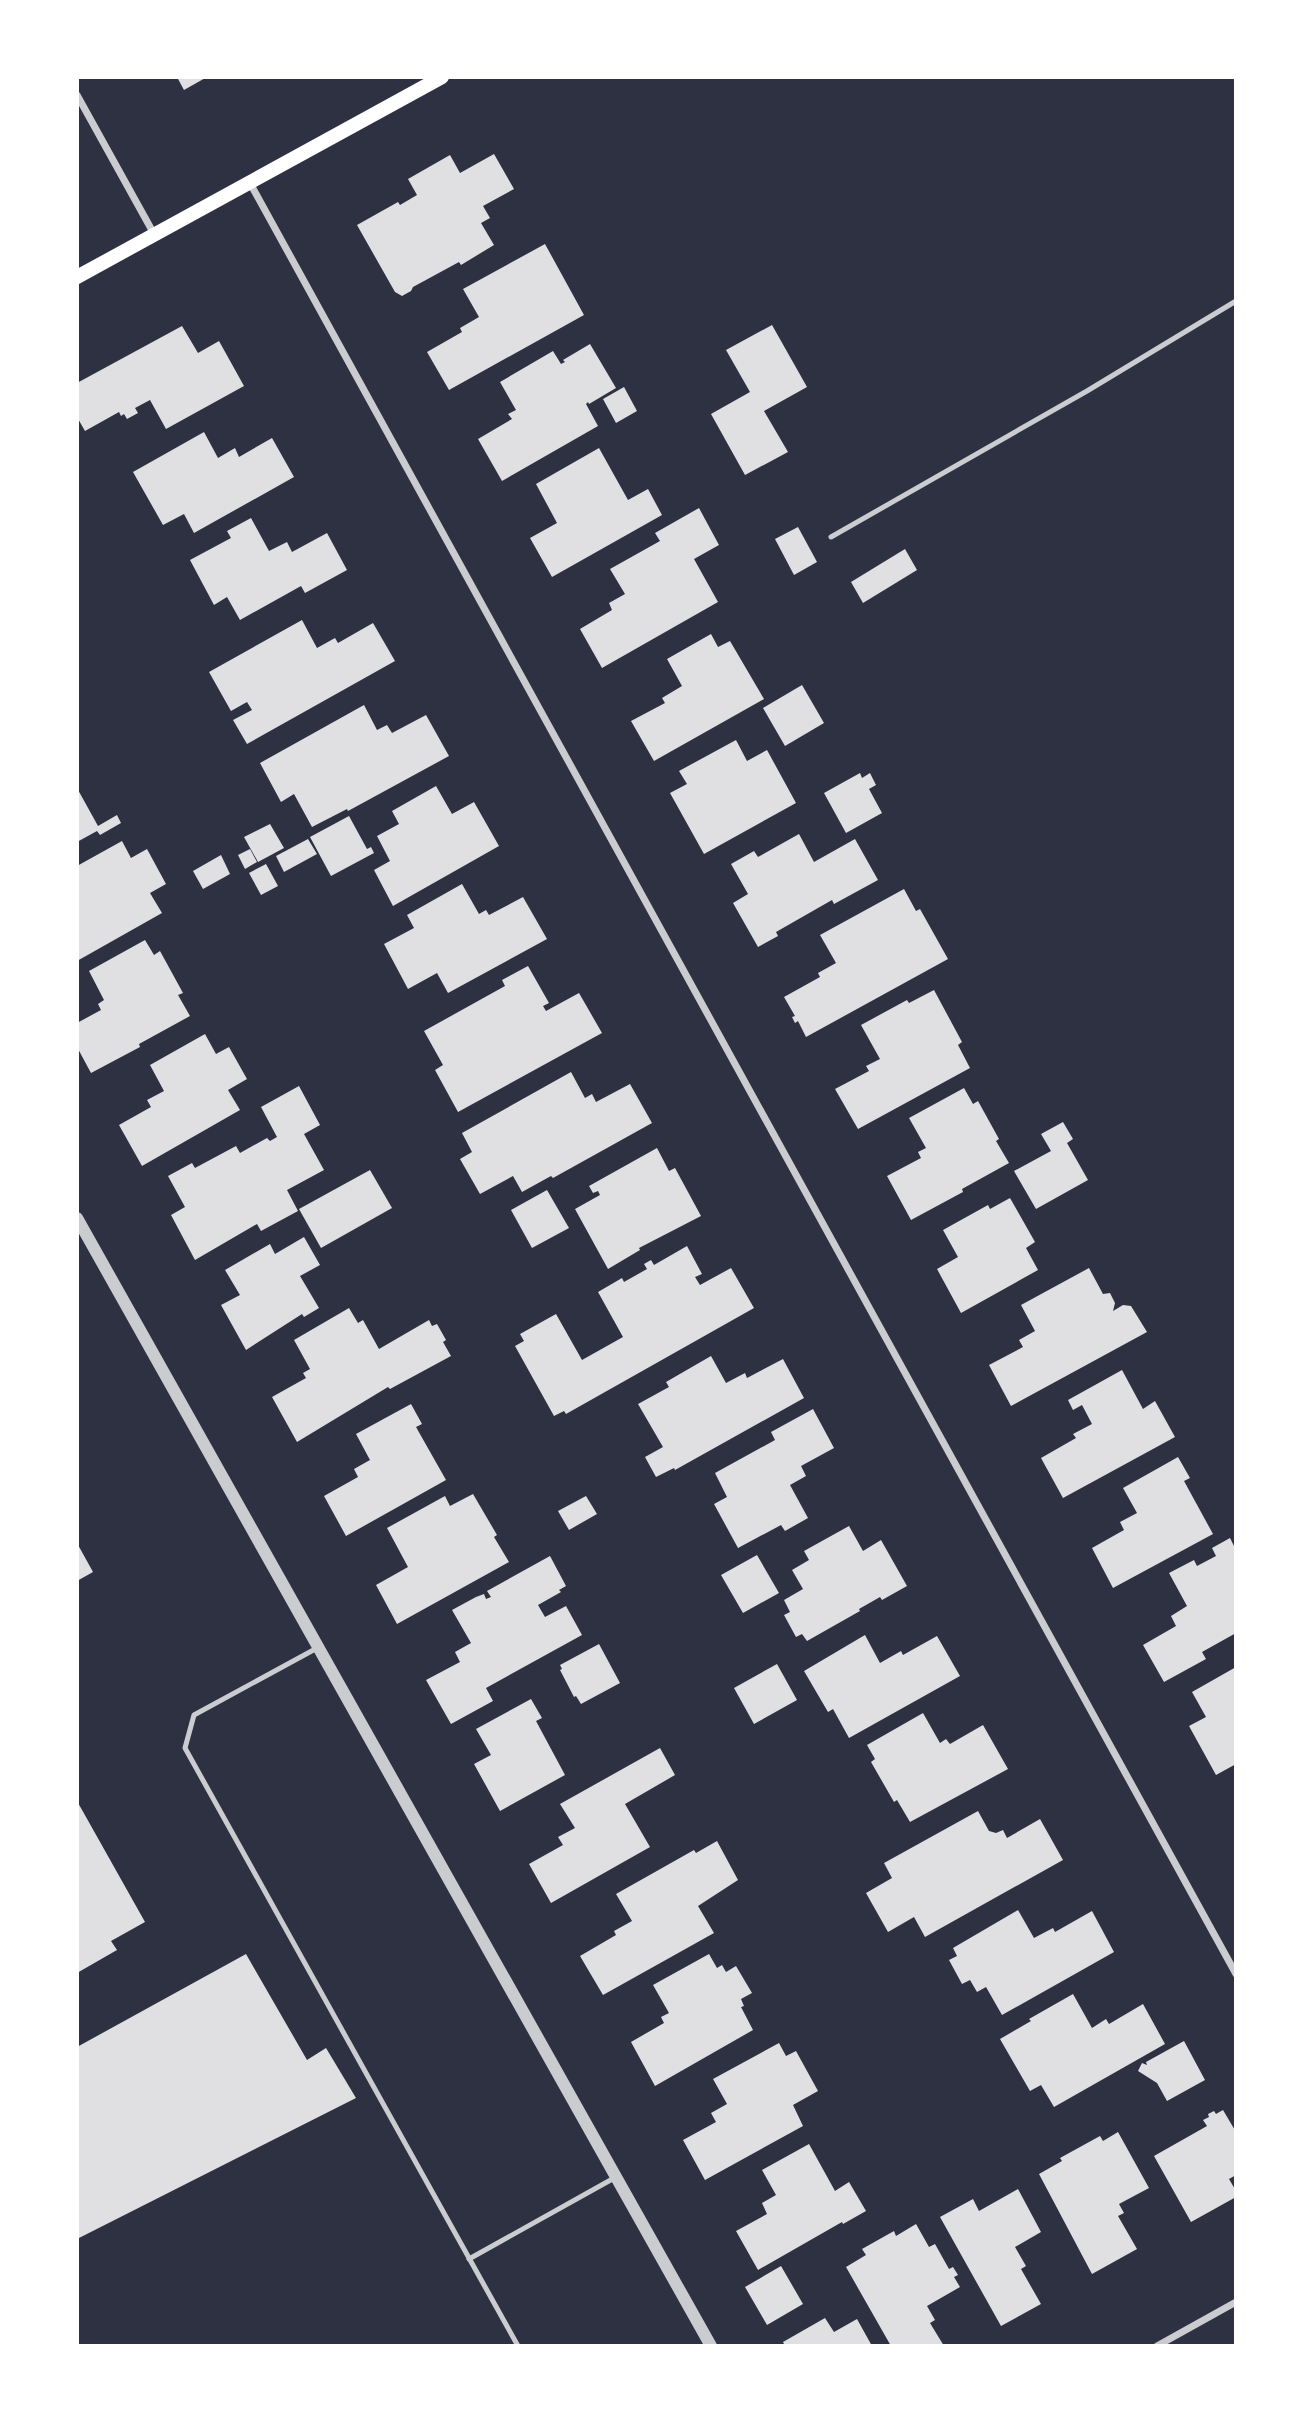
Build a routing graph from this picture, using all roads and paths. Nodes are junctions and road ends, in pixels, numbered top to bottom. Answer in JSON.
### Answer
{"nodes":[{"id":1,"x":442,"y":77,"type":"edge"},
{"id":2,"x":77,"y":95,"type":"edge"},
{"id":3,"x":250,"y":183,"type":"junction"},
{"id":4,"x":154,"y":234,"type":"junction"},
{"id":5,"x":77,"y":277,"type":"edge"},
{"id":6,"x":1236,"y":302,"type":"edge"},
{"id":7,"x":831,"y":537,"type":"dead end"},
{"id":8,"x":77,"y":1218,"type":"edge"},
{"id":9,"x":319,"y":1647,"type":"junction"},
{"id":10,"x":1236,"y":1974,"type":"edge"},
{"id":11,"x":616,"y":2177,"type":"junction"},
{"id":12,"x":469,"y":2259,"type":"junction"},
{"id":13,"x":1236,"y":2302,"type":"edge"},
{"id":14,"x":518,"y":2346,"type":"edge"},
{"id":15,"x":711,"y":2346,"type":"edge"},
{"id":16,"x":1157,"y":2346,"type":"edge"}],
"edges":[{"from":1,"to":3,"type":"main road"},
{"from":2,"to":4,"type":"street"},
{"from":3,"to":4,"type":"main road"},
{"from":3,"to":10,"type":"street"},
{"from":4,"to":5,"type":"main road"},
{"from":6,"to":7,"type":"lane"},
{"from":8,"to":9,"type":"street"},
{"from":9,"to":11,"type":"street"},
{"from":9,"to":12,"type":"lane"},
{"from":11,"to":12,"type":"lane"},
{"from":11,"to":15,"type":"street"},
{"from":12,"to":14,"type":"lane"},
{"from":13,"to":16,"type":"street"}]}
